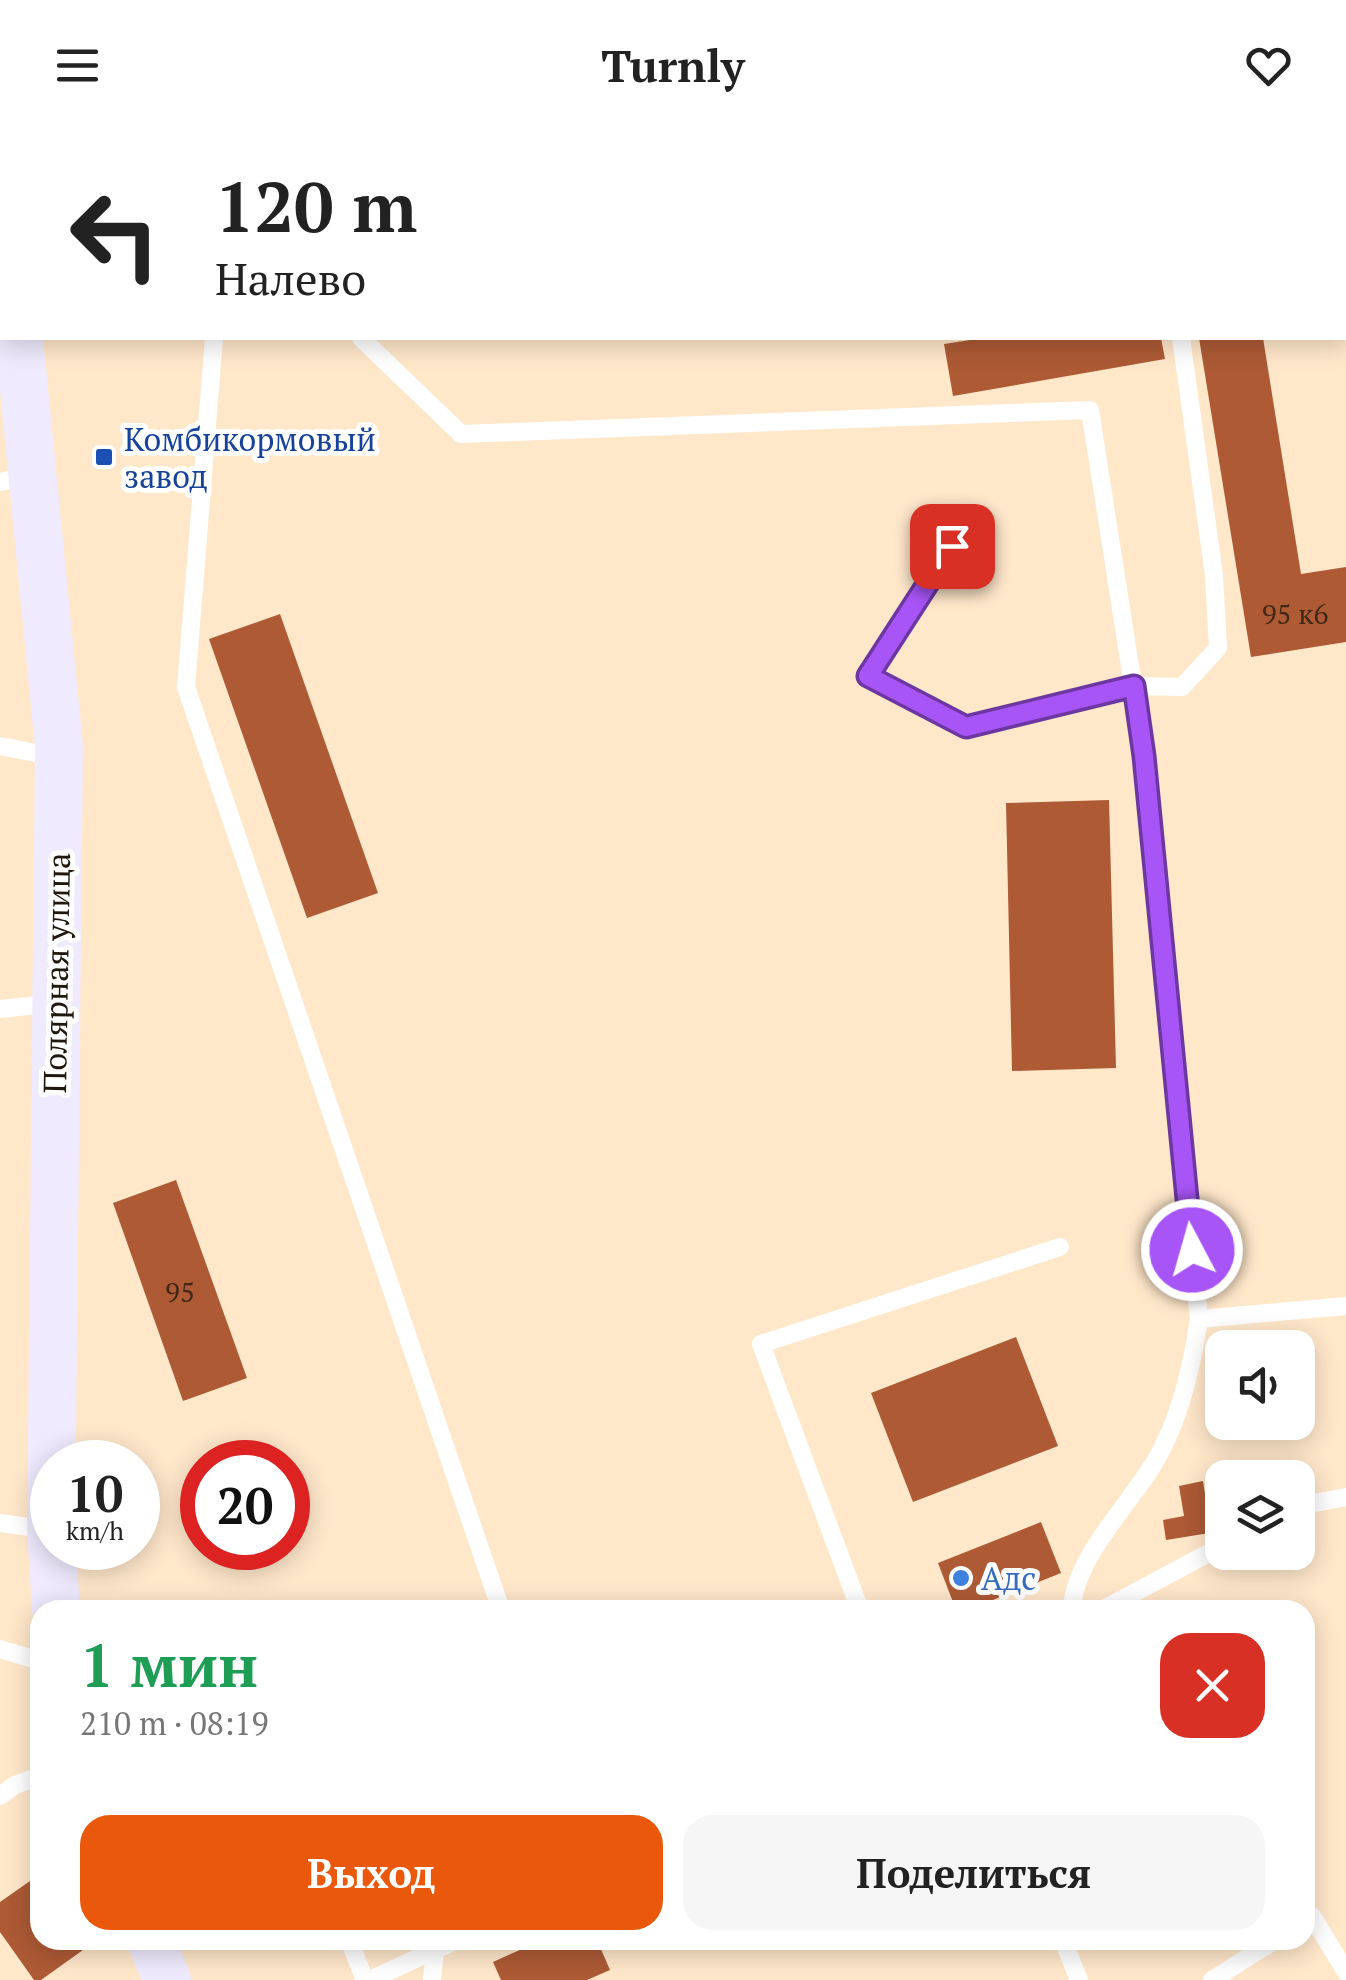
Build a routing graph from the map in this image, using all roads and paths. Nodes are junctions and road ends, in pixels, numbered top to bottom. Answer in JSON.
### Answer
{"nodes":[{"id":1,"x":19,"y":340,"type":"edge"},
{"id":2,"x":214,"y":340,"type":"edge"},
{"id":3,"x":363,"y":340,"type":"edge"},
{"id":4,"x":1182,"y":340,"type":"edge"},
{"id":5,"x":17,"y":479,"type":"edge"},
{"id":6,"x":952,"y":546,"type":"dead end"},
{"id":7,"x":1134,"y":686,"type":"junction"},
{"id":8,"x":0,"y":746,"type":"edge"},
{"id":9,"x":58,"y":757,"type":"junction"},
{"id":10,"x":56,"y":1003,"type":"junction"},
{"id":11,"x":0,"y":1009,"type":"edge"},
{"id":12,"x":1060,"y":1248,"type":"dead end"},
{"id":13,"x":1346,"y":1306,"type":"edge"},
{"id":14,"x":1199,"y":1319,"type":"junction"},
{"id":15,"x":52,"y":1440,"type":"edge"},
{"id":16,"x":1346,"y":1498,"type":"edge"},
{"id":17,"x":1315,"y":1503,"type":"edge"},
{"id":18,"x":0,"y":1523,"type":"edge"},
{"id":19,"x":30,"y":1527,"type":"edge"},
{"id":20,"x":1205,"y":1555,"type":"edge"},
{"id":21,"x":54,"y":1570,"type":"edge"},
{"id":22,"x":55,"y":1600,"type":"edge"},
{"id":23,"x":498,"y":1600,"type":"edge"},
{"id":24,"x":856,"y":1600,"type":"edge"},
{"id":25,"x":1075,"y":1600,"type":"edge"},
{"id":26,"x":1121,"y":1600,"type":"edge"},
{"id":27,"x":0,"y":1649,"type":"edge"},
{"id":28,"x":30,"y":1658,"type":"edge"},
{"id":29,"x":30,"y":1780,"type":"edge"},
{"id":30,"x":0,"y":1796,"type":"edge"},
{"id":31,"x":1315,"y":1921,"type":"edge"},
{"id":32,"x":155,"y":1950,"type":"edge"},
{"id":33,"x":354,"y":1950,"type":"edge"},
{"id":34,"x":435,"y":1950,"type":"joint"},
{"id":35,"x":1067,"y":1950,"type":"edge"},
{"id":36,"x":1258,"y":1950,"type":"edge"},
{"id":37,"x":1346,"y":1972,"type":"edge"},
{"id":38,"x":167,"y":1980,"type":"edge"},
{"id":39,"x":368,"y":1980,"type":"edge"},
{"id":40,"x":432,"y":1980,"type":"edge"},
{"id":41,"x":1079,"y":1980,"type":"edge"},
{"id":42,"x":1212,"y":1980,"type":"edge"}],
"edges":[{"from":1,"to":5,"type":"main road","name":"Полярная улица"},
{"from":2,"to":23,"type":"lane"},
{"from":3,"to":7,"type":"lane"},
{"from":4,"to":7,"type":"lane"},
{"from":5,"to":9,"type":"main road","name":"Полярная улица"},
{"from":6,"to":7,"type":"lane"},
{"from":7,"to":14,"type":"lane"},
{"from":8,"to":9,"type":"lane"},
{"from":9,"to":10,"type":"main road","name":"Полярная улица"},
{"from":10,"to":11,"type":"lane"},
{"from":10,"to":15,"type":"main road","name":"Полярная улица"},
{"from":12,"to":24,"type":"lane"},
{"from":13,"to":14,"type":"lane"},
{"from":14,"to":25,"type":"lane"},
{"from":16,"to":17,"type":"lane"},
{"from":18,"to":19,"type":"lane"},
{"from":20,"to":26,"type":"lane"},
{"from":21,"to":22,"type":"main road","name":"Полярная улица"},
{"from":27,"to":28,"type":"lane"},
{"from":29,"to":30,"type":"lane"},
{"from":31,"to":37,"type":"lane"},
{"from":32,"to":38,"type":"main road"},
{"from":33,"to":39,"type":"lane"},
{"from":34,"to":39,"type":"lane"},
{"from":34,"to":40,"type":"lane"},
{"from":35,"to":41,"type":"lane"},
{"from":36,"to":42,"type":"lane"}]}
